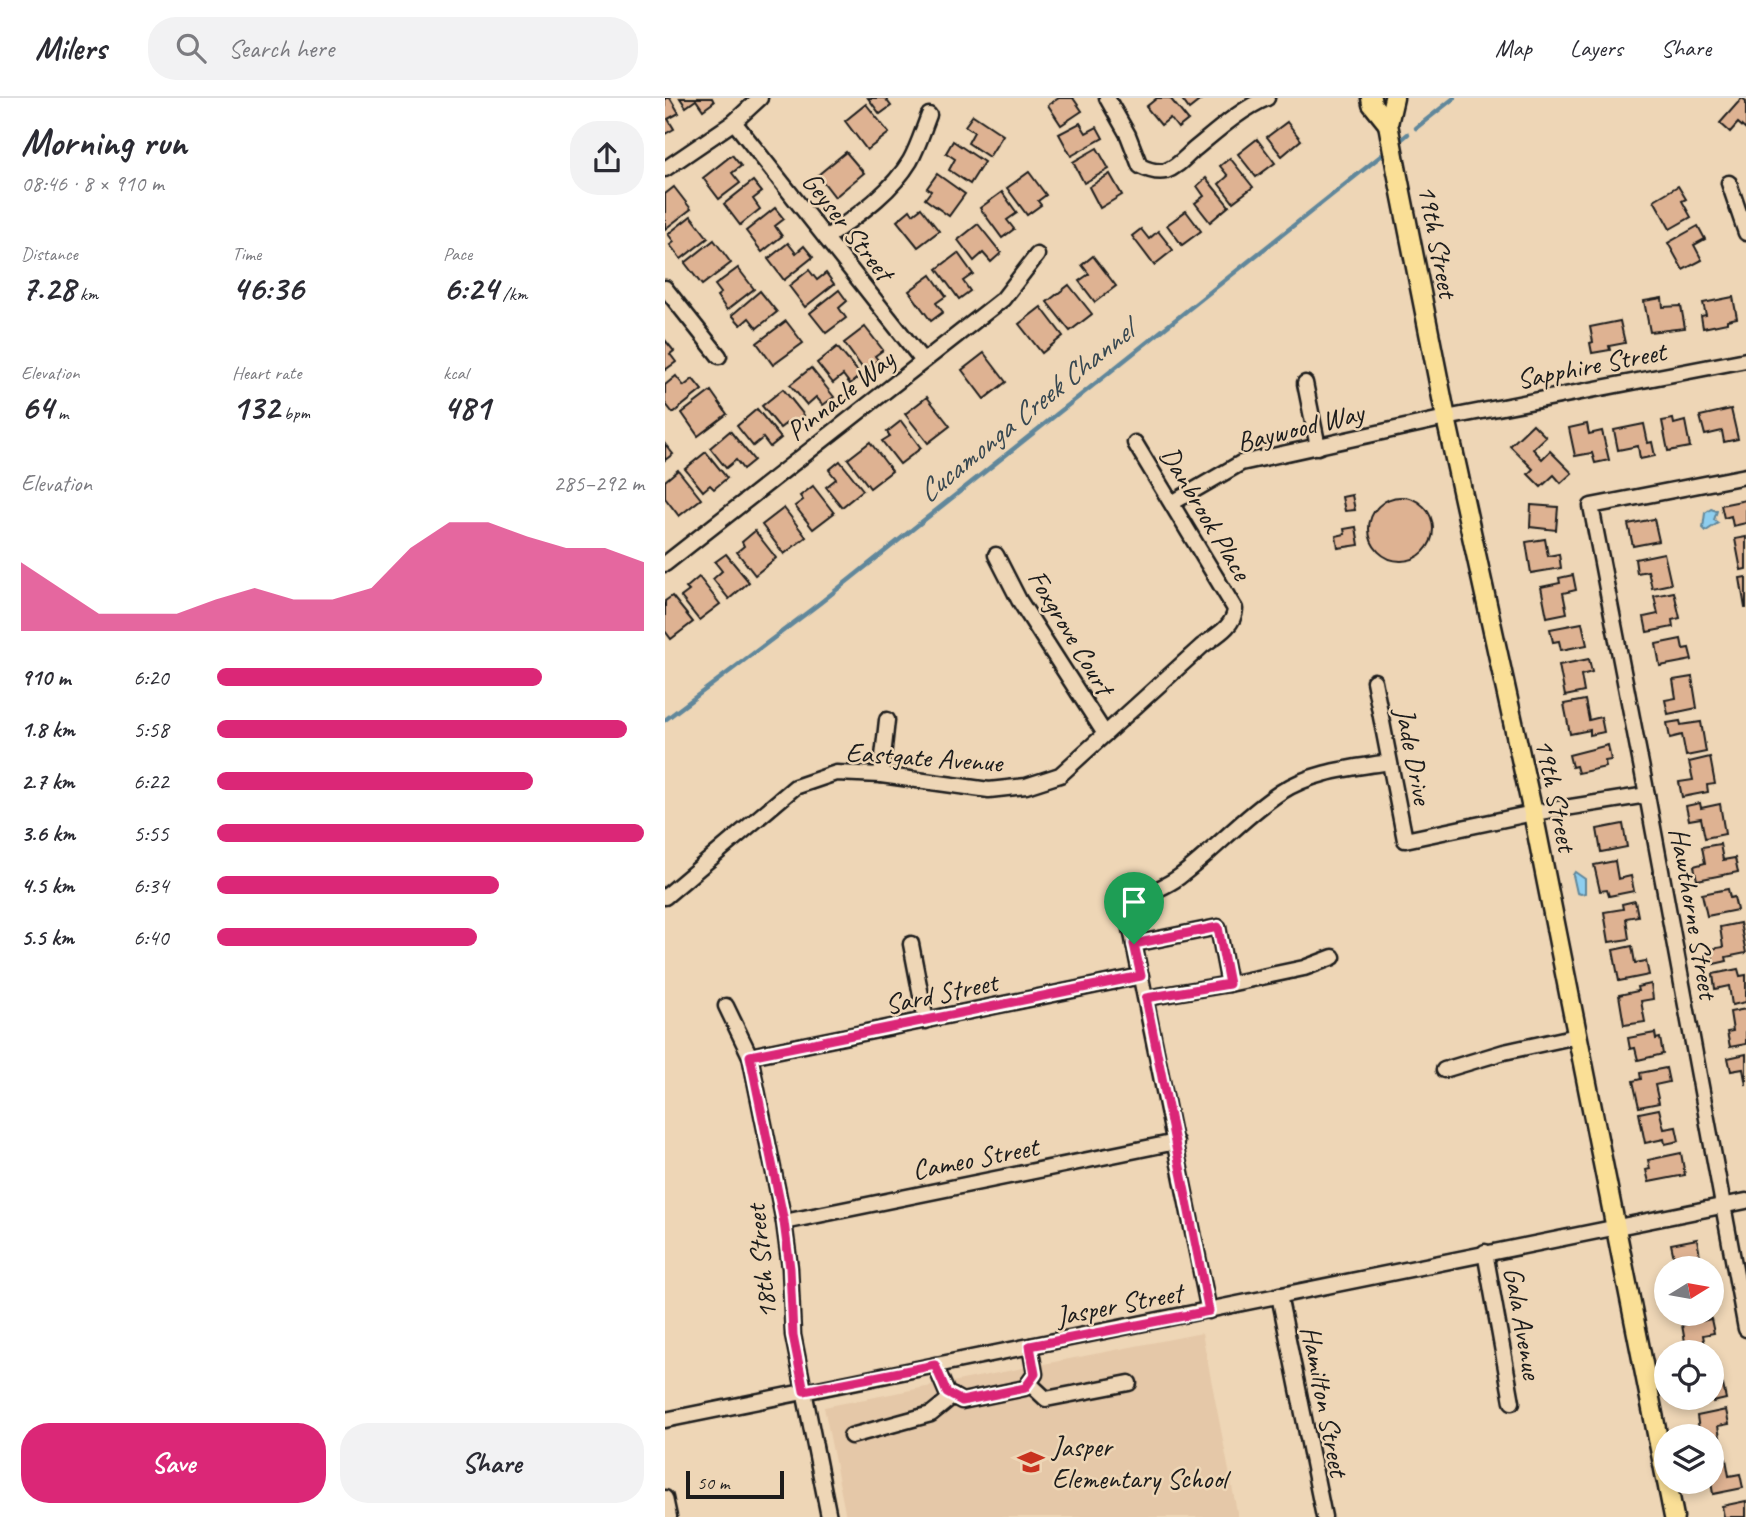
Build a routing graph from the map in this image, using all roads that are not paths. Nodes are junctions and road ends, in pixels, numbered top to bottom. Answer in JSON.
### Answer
{"nodes":[{"id":1,"x":760,"y":98,"type":"edge"},
{"id":2,"x":1107,"y":98,"type":"edge"},
{"id":3,"x":1267,"y":98,"type":"edge"},
{"id":4,"x":1371,"y":98,"type":"edge"},
{"id":5,"x":1394,"y":98,"type":"edge"},
{"id":6,"x":929,"y":116,"type":"dead end"},
{"id":7,"x":734,"y":122,"type":"junction"},
{"id":8,"x":1388,"y":124,"type":"junction"},
{"id":9,"x":665,"y":169,"type":"edge"},
{"id":10,"x":1729,"y":183,"type":"dead end"},
{"id":11,"x":1746,"y":233,"type":"edge"},
{"id":12,"x":826,"y":238,"type":"junction"},
{"id":13,"x":1037,"y":255,"type":"dead end"},
{"id":14,"x":665,"y":288,"type":"edge"},
{"id":15,"x":719,"y":356,"type":"dead end"},
{"id":16,"x":1746,"y":360,"type":"edge"},
{"id":17,"x":923,"y":361,"type":"junction"},
{"id":18,"x":1305,"y":383,"type":"dead end"},
{"id":19,"x":1446,"y":418,"type":"junction"},
{"id":20,"x":1135,"y":443,"type":"dead end"},
{"id":21,"x":1318,"y":447,"type":"junction"},
{"id":22,"x":1746,"y":477,"type":"edge"},
{"id":23,"x":1173,"y":503,"type":"junction"},
{"id":24,"x":996,"y":555,"type":"dead end"},
{"id":25,"x":668,"y":556,"type":"edge"},
{"id":26,"x":1235,"y":609,"type":"joint"},
{"id":27,"x":1374,"y":681,"type":"dead end"},
{"id":28,"x":887,"y":720,"type":"dead end"},
{"id":29,"x":1105,"y":734,"type":"junction"},
{"id":30,"x":1389,"y":762,"type":"junction"},
{"id":31,"x":881,"y":775,"type":"junction"},
{"id":32,"x":1647,"y":795,"type":"junction"},
{"id":33,"x":1533,"y":813,"type":"junction"},
{"id":34,"x":665,"y":897,"type":"edge"},
{"id":35,"x":911,"y":944,"type":"dead end"},
{"id":36,"x":1134,"y":944,"type":"junction"},
{"id":37,"x":1333,"y":957,"type":"dead end"},
{"id":38,"x":1141,"y":976,"type":"junction"},
{"id":39,"x":1229,"y":984,"type":"junction"},
{"id":40,"x":1146,"y":998,"type":"junction"},
{"id":41,"x":726,"y":1006,"type":"dead end"},
{"id":42,"x":926,"y":1021,"type":"junction"},
{"id":43,"x":1577,"y":1036,"type":"junction"},
{"id":44,"x":750,"y":1056,"type":"junction"},
{"id":45,"x":1444,"y":1070,"type":"dead end"},
{"id":46,"x":1176,"y":1142,"type":"junction"},
{"id":47,"x":1746,"y":1200,"type":"edge"},
{"id":48,"x":1723,"y":1205,"type":"junction"},
{"id":49,"x":784,"y":1222,"type":"junction"},
{"id":50,"x":1615,"y":1225,"type":"junction"},
{"id":51,"x":1485,"y":1252,"type":"junction"},
{"id":52,"x":1279,"y":1294,"type":"junction"},
{"id":53,"x":1209,"y":1311,"type":"junction"},
{"id":54,"x":1746,"y":1329,"type":"edge"},
{"id":55,"x":1030,"y":1346,"type":"junction"},
{"id":56,"x":935,"y":1365,"type":"junction"},
{"id":57,"x":1028,"y":1383,"type":"junction"},
{"id":58,"x":1129,"y":1383,"type":"dead end"},
{"id":59,"x":804,"y":1391,"type":"junction"},
{"id":60,"x":953,"y":1396,"type":"junction"},
{"id":61,"x":1512,"y":1402,"type":"dead end"},
{"id":62,"x":665,"y":1420,"type":"edge"},
{"id":63,"x":1655,"y":1424,"type":"edge"},
{"id":64,"x":851,"y":1436,"type":"dead end"},
{"id":65,"x":1669,"y":1494,"type":"edge"},
{"id":66,"x":665,"y":1498,"type":"edge"},
{"id":67,"x":669,"y":1517,"type":"edge"},
{"id":68,"x":829,"y":1517,"type":"edge"},
{"id":69,"x":1324,"y":1517,"type":"edge"},
{"id":70,"x":1674,"y":1517,"type":"edge"}],
"edges":[{"from":1,"to":7,"type":"street"},
{"from":2,"to":3,"type":"street"},
{"from":4,"to":8,"type":"main road"},
{"from":5,"to":8,"type":"main road"},
{"from":6,"to":12,"type":"street"},
{"from":7,"to":9,"type":"street"},
{"from":7,"to":12,"type":"street","name":"Geyser Street"},
{"from":8,"to":19,"type":"main road","name":"19th Street"},
{"from":10,"to":11,"type":"street"},
{"from":12,"to":17,"type":"street","name":"Geyser Street"},
{"from":13,"to":17,"type":"street","name":"Pinnacle Way"},
{"from":14,"to":15,"type":"street"},
{"from":16,"to":19,"type":"street","name":"Sapphire Street"},
{"from":17,"to":25,"type":"street","name":"Pinnacle Way"},
{"from":18,"to":21,"type":"street"},
{"from":19,"to":21,"type":"street","name":"Baywood Way"},
{"from":19,"to":33,"type":"main road","name":"19th Street"},
{"from":20,"to":23,"type":"street","name":"Danbrook Place"},
{"from":21,"to":23,"type":"street","name":"Baywood Way"},
{"from":22,"to":32,"type":"street","name":"Hawthorne Street"},
{"from":23,"to":26,"type":"street","name":"Danbrook Place"},
{"from":24,"to":29,"type":"street","name":"Foxgrove Court"},
{"from":26,"to":29,"type":"street","name":"Eastgate Avenue"},
{"from":27,"to":30,"type":"street","name":"Jade Drive"},
{"from":28,"to":31,"type":"street"},
{"from":29,"to":31,"type":"street","name":"Eastgate Avenue"},
{"from":30,"to":33,"type":"street","name":"Jade Drive"},
{"from":30,"to":36,"type":"street"},
{"from":31,"to":34,"type":"street","name":"Eastgate Avenue"},
{"from":32,"to":33,"type":"street"},
{"from":32,"to":48,"type":"street","name":"Hawthorne Street"},
{"from":33,"to":43,"type":"main road","name":"19th Street"},
{"from":35,"to":42,"type":"street"},
{"from":36,"to":38,"type":"street"},
{"from":36,"to":39,"type":"street"},
{"from":37,"to":39,"type":"street"},
{"from":38,"to":40,"type":"street"},
{"from":38,"to":42,"type":"street","name":"Sard Street"},
{"from":39,"to":40,"type":"street"},
{"from":40,"to":46,"type":"street"},
{"from":41,"to":44,"type":"street","name":"18th Street"},
{"from":42,"to":44,"type":"street","name":"Sard Street"},
{"from":43,"to":45,"type":"street"},
{"from":43,"to":50,"type":"main road","name":"19th Street"},
{"from":44,"to":49,"type":"street","name":"18th Street"},
{"from":46,"to":49,"type":"street","name":"Cameo Street"},
{"from":46,"to":53,"type":"street"},
{"from":47,"to":48,"type":"street","name":"Jasper Street"},
{"from":48,"to":50,"type":"street","name":"Jasper Street"},
{"from":48,"to":54,"type":"street","name":"Hawthorne Street"},
{"from":49,"to":59,"type":"street","name":"18th Street"},
{"from":50,"to":51,"type":"street","name":"Jasper Street"},
{"from":50,"to":63,"type":"main road","name":"19th Street"},
{"from":51,"to":52,"type":"street","name":"Jasper Street"},
{"from":51,"to":61,"type":"street","name":"Gala Avenue"},
{"from":52,"to":53,"type":"street","name":"Jasper Street"},
{"from":52,"to":69,"type":"street","name":"Hamilton Street"},
{"from":53,"to":55,"type":"street","name":"Jasper Street"},
{"from":55,"to":56,"type":"street","name":"Jasper Street"},
{"from":55,"to":57,"type":"street"},
{"from":56,"to":59,"type":"street","name":"Jasper Street"},
{"from":56,"to":60,"type":"street"},
{"from":57,"to":58,"type":"street"},
{"from":57,"to":60,"type":"street"},
{"from":59,"to":62,"type":"street","name":"Jasper Street"},
{"from":59,"to":68,"type":"street","name":"18th Street"},
{"from":60,"to":64,"type":"street"},
{"from":65,"to":70,"type":"main road","name":"19th Street"},
{"from":66,"to":67,"type":"street"}]}
